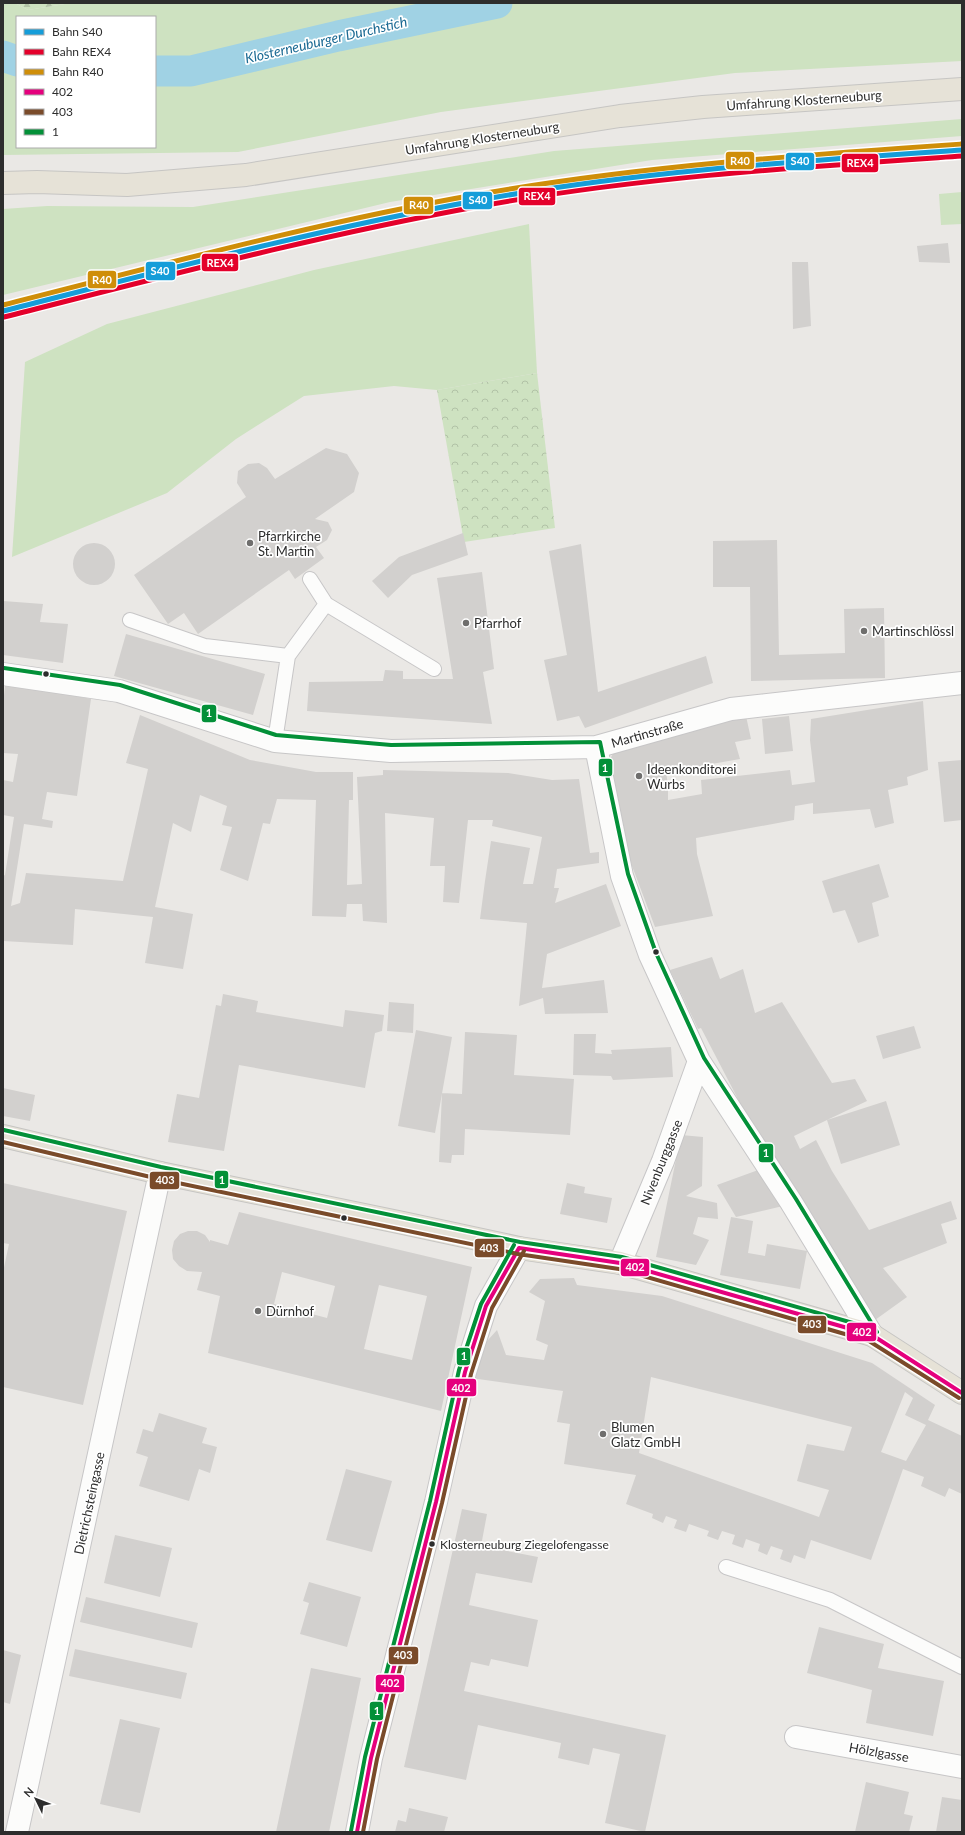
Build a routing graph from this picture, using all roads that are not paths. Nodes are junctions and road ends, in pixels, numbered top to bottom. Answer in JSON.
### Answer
{"nodes":[{"id":1,"x":962,"y":89,"type":"edge"},
{"id":2,"x":3,"y":183,"type":"edge"},
{"id":3,"x":310,"y":579,"type":"dead end"},
{"id":4,"x":326,"y":604,"type":"junction"},
{"id":5,"x":130,"y":620,"type":"dead end"},
{"id":6,"x":288,"y":656,"type":"junction"},
{"id":7,"x":434,"y":669,"type":"dead end"},
{"id":8,"x":3,"y":674,"type":"edge"},
{"id":9,"x":962,"y":682,"type":"edge"},
{"id":10,"x":275,"y":741,"type":"junction"},
{"id":11,"x":596,"y":747,"type":"junction"},
{"id":12,"x":699,"y":1061,"type":"junction"},
{"id":13,"x":3,"y":1136,"type":"edge"},
{"id":14,"x":160,"y":1174,"type":"junction"},
{"id":15,"x":519,"y":1248,"type":"junction"},
{"id":16,"x":620,"y":1263,"type":"junction"},
{"id":17,"x":872,"y":1335,"type":"junction"},
{"id":18,"x":962,"y":1394,"type":"edge"},
{"id":19,"x":726,"y":1567,"type":"dead end"},
{"id":20,"x":962,"y":1667,"type":"edge"},
{"id":21,"x":796,"y":1737,"type":"dead end"},
{"id":22,"x":962,"y":1767,"type":"edge"},
{"id":23,"x":17,"y":1832,"type":"edge"},
{"id":24,"x":357,"y":1832,"type":"edge"}],
"edges":[{"from":1,"to":2,"type":"main road","name":"Umfahrung Klosterneuburg"},
{"from":3,"to":4,"type":"lane"},
{"from":4,"to":6,"type":"lane"},
{"from":4,"to":7,"type":"lane"},
{"from":5,"to":6,"type":"lane"},
{"from":6,"to":10,"type":"lane"},
{"from":8,"to":10,"type":"street","name":"Martinstraße"},
{"from":9,"to":11,"type":"street","name":"Martinstraße"},
{"from":10,"to":11,"type":"street","name":"Martinstraße"},
{"from":11,"to":12,"type":"street"},
{"from":12,"to":16,"type":"street","name":"Nivenburggasse"},
{"from":12,"to":17,"type":"street"},
{"from":13,"to":14,"type":"main road"},
{"from":14,"to":15,"type":"main road"},
{"from":14,"to":23,"type":"street","name":"Dietrichsteingasse"},
{"from":15,"to":16,"type":"main road"},
{"from":15,"to":24,"type":"street"},
{"from":16,"to":17,"type":"main road"},
{"from":17,"to":18,"type":"main road"},
{"from":19,"to":20,"type":"lane"},
{"from":21,"to":22,"type":"street","name":"Hölzlgasse"}]}
